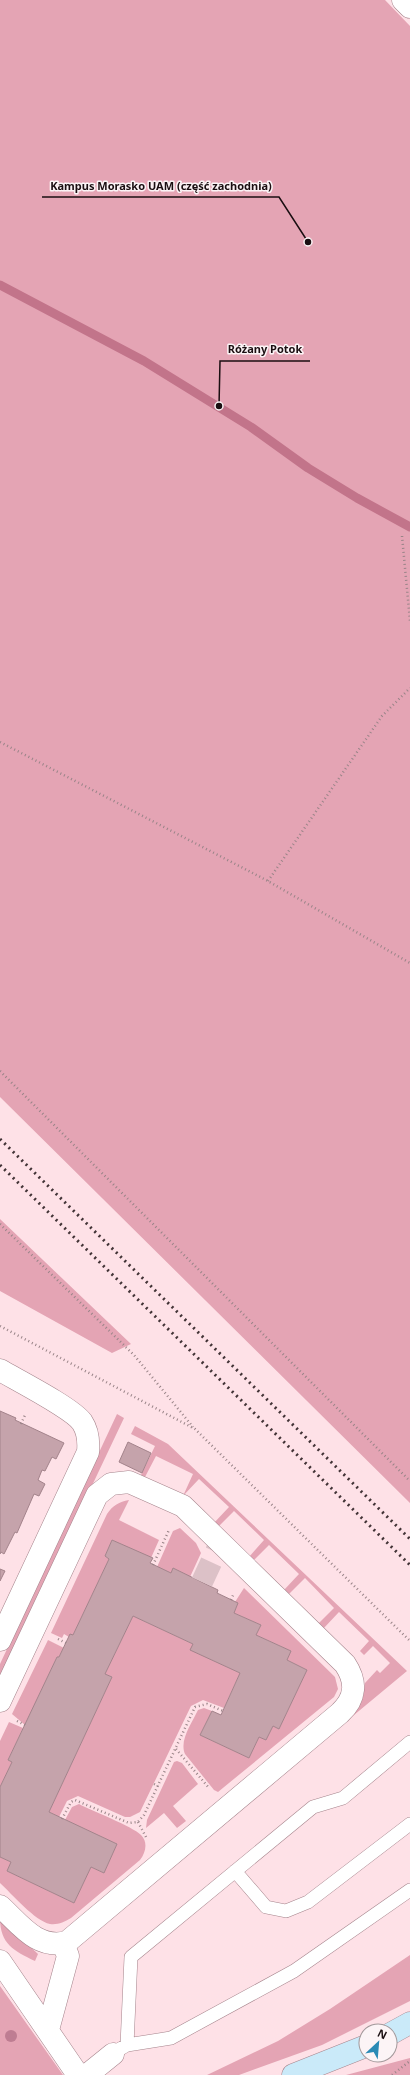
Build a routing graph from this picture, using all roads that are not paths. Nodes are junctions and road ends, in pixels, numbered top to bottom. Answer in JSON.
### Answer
{"nodes":[{"id":1,"x":403,"y":0,"type":"edge"},
{"id":2,"x":410,"y":7,"type":"edge"},
{"id":3,"x":0,"y":1370,"type":"edge"},
{"id":4,"x":0,"y":1640,"type":"edge"},
{"id":5,"x":0,"y":1701,"type":"edge"},
{"id":6,"x":410,"y":1742,"type":"edge"},
{"id":7,"x":410,"y":1824,"type":"edge"},
{"id":8,"x":235,"y":1871,"type":"junction"},
{"id":9,"x":410,"y":1890,"type":"edge"},
{"id":10,"x":0,"y":1906,"type":"edge"},
{"id":11,"x":63,"y":1943,"type":"junction"},
{"id":12,"x":0,"y":1960,"type":"edge"},
{"id":13,"x":410,"y":2023,"type":"edge"},
{"id":14,"x":48,"y":2030,"type":"junction"},
{"id":15,"x":398,"y":2030,"type":"edge"},
{"id":16,"x":120,"y":2049,"type":"junction"},
{"id":17,"x":358,"y":2049,"type":"edge"},
{"id":18,"x":78,"y":2075,"type":"edge"},
{"id":19,"x":87,"y":2075,"type":"edge"},
{"id":20,"x":293,"y":2075,"type":"edge"}],
"edges":[{"from":1,"to":2,"type":"street"},
{"from":3,"to":4,"type":"street"},
{"from":5,"to":11,"type":"street"},
{"from":6,"to":8,"type":"lane"},
{"from":7,"to":8,"type":"lane"},
{"from":8,"to":16,"type":"lane"},
{"from":9,"to":16,"type":"lane"},
{"from":10,"to":11,"type":"street"},
{"from":11,"to":14,"type":"street"},
{"from":12,"to":14,"type":"street"},
{"from":13,"to":15,"type":"street"},
{"from":14,"to":18,"type":"street"},
{"from":16,"to":19,"type":"street"},
{"from":17,"to":20,"type":"street"}]}
